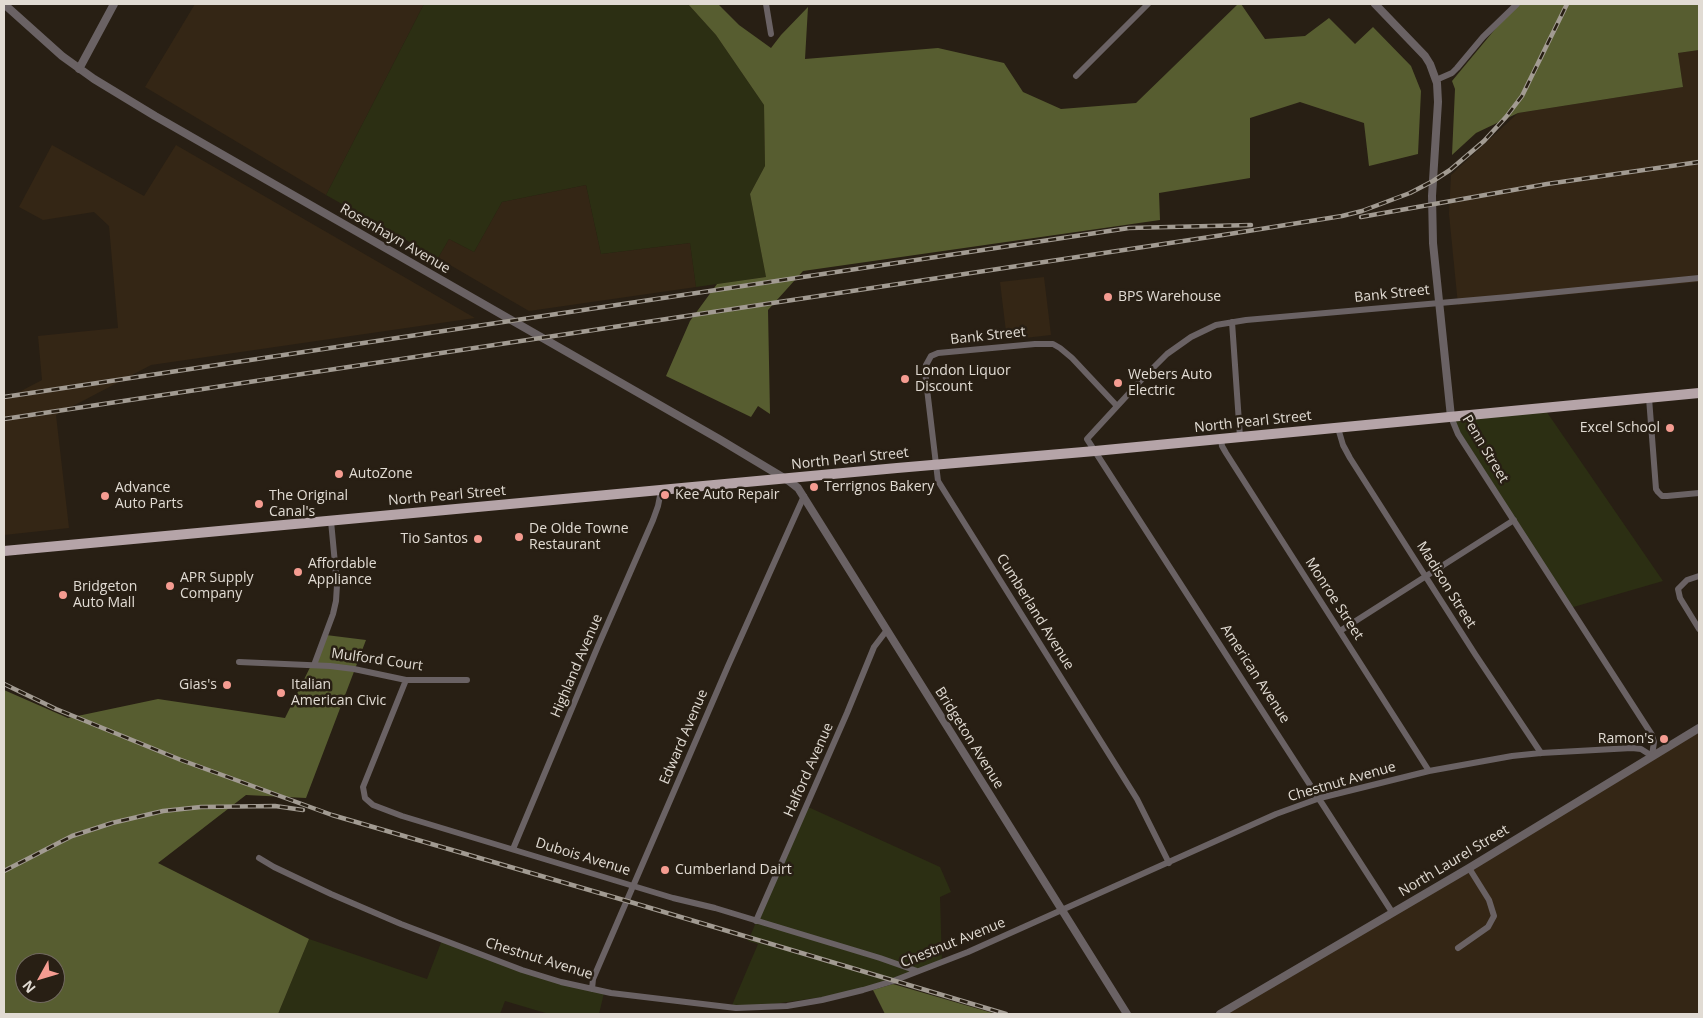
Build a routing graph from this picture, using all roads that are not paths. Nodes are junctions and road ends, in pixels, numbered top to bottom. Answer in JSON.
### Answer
{"nodes":[{"id":1,"x":4,"y":4,"type":"edge"},
{"id":2,"x":114,"y":4,"type":"edge"},
{"id":3,"x":766,"y":4,"type":"edge"},
{"id":4,"x":1148,"y":4,"type":"edge"},
{"id":5,"x":1375,"y":4,"type":"edge"},
{"id":6,"x":1517,"y":4,"type":"edge"},
{"id":7,"x":771,"y":34,"type":"dead end"},
{"id":8,"x":79,"y":69,"type":"junction"},
{"id":9,"x":1076,"y":76,"type":"dead end"},
{"id":10,"x":1436,"y":80,"type":"junction"},
{"id":11,"x":1699,"y":278,"type":"edge"},
{"id":12,"x":1439,"y":302,"type":"junction"},
{"id":13,"x":1232,"y":322,"type":"junction"},
{"id":14,"x":928,"y":360,"type":"joint"},
{"id":15,"x":1699,"y":393,"type":"edge"},
{"id":16,"x":1649,"y":398,"type":"junction"},
{"id":17,"x":1117,"y":406,"type":"junction"},
{"id":18,"x":1450,"y":417,"type":"junction"},
{"id":19,"x":1338,"y":428,"type":"junction"},
{"id":20,"x":1240,"y":437,"type":"junction"},
{"id":21,"x":1220,"y":438,"type":"junction"},
{"id":22,"x":1095,"y":451,"type":"junction"},
{"id":23,"x":935,"y":464,"type":"junction"},
{"id":24,"x":786,"y":479,"type":"junction"},
{"id":25,"x":661,"y":491,"type":"junction"},
{"id":26,"x":1699,"y":493,"type":"edge"},
{"id":27,"x":804,"y":496,"type":"junction"},
{"id":28,"x":1514,"y":520,"type":"junction"},
{"id":29,"x":331,"y":521,"type":"junction"},
{"id":30,"x":4,"y":551,"type":"edge"},
{"id":31,"x":1426,"y":576,"type":"junction"},
{"id":32,"x":1699,"y":576,"type":"edge"},
{"id":33,"x":887,"y":630,"type":"junction"},
{"id":34,"x":1699,"y":630,"type":"edge"},
{"id":35,"x":1340,"y":632,"type":"junction"},
{"id":36,"x":239,"y":662,"type":"dead end"},
{"id":37,"x":314,"y":665,"type":"junction"},
{"id":38,"x":406,"y":680,"type":"junction"},
{"id":39,"x":467,"y":680,"type":"dead end"},
{"id":40,"x":1699,"y":728,"type":"edge"},
{"id":41,"x":1541,"y":753,"type":"junction"},
{"id":42,"x":1652,"y":756,"type":"junction"},
{"id":43,"x":1429,"y":771,"type":"junction"},
{"id":44,"x":1320,"y":798,"type":"junction"},
{"id":45,"x":513,"y":849,"type":"junction"},
{"id":46,"x":259,"y":858,"type":"dead end"},
{"id":47,"x":1169,"y":863,"type":"junction"},
{"id":48,"x":1469,"y":868,"type":"junction"},
{"id":49,"x":634,"y":886,"type":"junction"},
{"id":50,"x":1062,"y":910,"type":"junction"},
{"id":51,"x":1392,"y":912,"type":"junction"},
{"id":52,"x":756,"y":921,"type":"junction"},
{"id":53,"x":1458,"y":948,"type":"dead end"},
{"id":54,"x":918,"y":972,"type":"junction"},
{"id":55,"x":592,"y":989,"type":"junction"},
{"id":56,"x":1127,"y":1014,"type":"edge"},
{"id":57,"x":1220,"y":1014,"type":"edge"}],
"edges":[{"from":1,"to":8,"type":"street","name":"Rosenhayn Avenue"},
{"from":2,"to":8,"type":"street"},
{"from":3,"to":7,"type":"street"},
{"from":4,"to":9,"type":"street"},
{"from":5,"to":10,"type":"street"},
{"from":6,"to":10,"type":"street"},
{"from":8,"to":24,"type":"street","name":"Rosenhayn Avenue"},
{"from":10,"to":12,"type":"street","name":"Penn Street"},
{"from":11,"to":12,"type":"street","name":"Bank Street"},
{"from":12,"to":13,"type":"street","name":"Bank Street"},
{"from":12,"to":18,"type":"street","name":"Penn Street"},
{"from":13,"to":17,"type":"street","name":"Bank Street"},
{"from":13,"to":20,"type":"street"},
{"from":14,"to":17,"type":"street","name":"Bank Street"},
{"from":14,"to":23,"type":"street","name":"Cumberland Avenue"},
{"from":15,"to":16,"type":"main road","name":"North Pearl Street"},
{"from":16,"to":18,"type":"main road","name":"North Pearl Street"},
{"from":16,"to":26,"type":"street"},
{"from":17,"to":22,"type":"street","name":"Bank Street"},
{"from":18,"to":19,"type":"main road","name":"North Pearl Street"},
{"from":18,"to":28,"type":"street","name":"Penn Street"},
{"from":19,"to":20,"type":"main road","name":"North Pearl Street"},
{"from":19,"to":31,"type":"street","name":"Madison Street"},
{"from":20,"to":21,"type":"main road","name":"North Pearl Street"},
{"from":21,"to":22,"type":"main road","name":"North Pearl Street"},
{"from":21,"to":35,"type":"street","name":"Monroe Street"},
{"from":22,"to":23,"type":"main road","name":"North Pearl Street"},
{"from":22,"to":44,"type":"street","name":"American Avenue"},
{"from":23,"to":24,"type":"main road","name":"North Pearl Street"},
{"from":23,"to":47,"type":"street","name":"Cumberland Avenue"},
{"from":24,"to":25,"type":"main road","name":"North Pearl Street"},
{"from":24,"to":27,"type":"street","name":"Bridgeton Avenue"},
{"from":25,"to":29,"type":"main road","name":"North Pearl Street"},
{"from":25,"to":45,"type":"street","name":"Highland Avenue"},
{"from":27,"to":33,"type":"street","name":"Bridgeton Avenue"},
{"from":27,"to":49,"type":"street","name":"Edward Avenue"},
{"from":28,"to":31,"type":"street"},
{"from":28,"to":42,"type":"street","name":"Penn Street"},
{"from":29,"to":30,"type":"main road","name":"North Pearl Street"},
{"from":29,"to":37,"type":"street"},
{"from":31,"to":35,"type":"street"},
{"from":31,"to":41,"type":"street","name":"Madison Street"},
{"from":32,"to":34,"type":"street"},
{"from":33,"to":50,"type":"street","name":"Bridgeton Avenue"},
{"from":33,"to":52,"type":"street","name":"Halford Avenue"},
{"from":35,"to":43,"type":"street","name":"Monroe Street"},
{"from":36,"to":37,"type":"street","name":"Mulford Court"},
{"from":37,"to":38,"type":"street","name":"Mulford Court"},
{"from":38,"to":39,"type":"street","name":"Mulford Court"},
{"from":38,"to":45,"type":"street","name":"Dubois Avenue"},
{"from":40,"to":42,"type":"street","name":"North Laurel Street"},
{"from":41,"to":42,"type":"street","name":"Chestnut Avenue"},
{"from":41,"to":43,"type":"street","name":"Chestnut Avenue"},
{"from":42,"to":48,"type":"street","name":"North Laurel Street"},
{"from":43,"to":44,"type":"street","name":"Chestnut Avenue"},
{"from":44,"to":47,"type":"street","name":"Chestnut Avenue"},
{"from":44,"to":51,"type":"street","name":"American Avenue"},
{"from":45,"to":49,"type":"street","name":"Dubois Avenue"},
{"from":46,"to":55,"type":"street","name":"Chestnut Avenue"},
{"from":47,"to":50,"type":"street","name":"Chestnut Avenue"},
{"from":48,"to":51,"type":"street","name":"North Laurel Street"},
{"from":48,"to":53,"type":"street"},
{"from":49,"to":52,"type":"street","name":"Dubois Avenue"},
{"from":49,"to":55,"type":"street","name":"Edward Avenue"},
{"from":50,"to":54,"type":"street","name":"Chestnut Avenue"},
{"from":50,"to":56,"type":"street","name":"Bridgeton Avenue"},
{"from":51,"to":57,"type":"street","name":"North Laurel Street"},
{"from":52,"to":54,"type":"street","name":"Dubois Avenue"},
{"from":54,"to":55,"type":"street","name":"Chestnut Avenue"}]}
